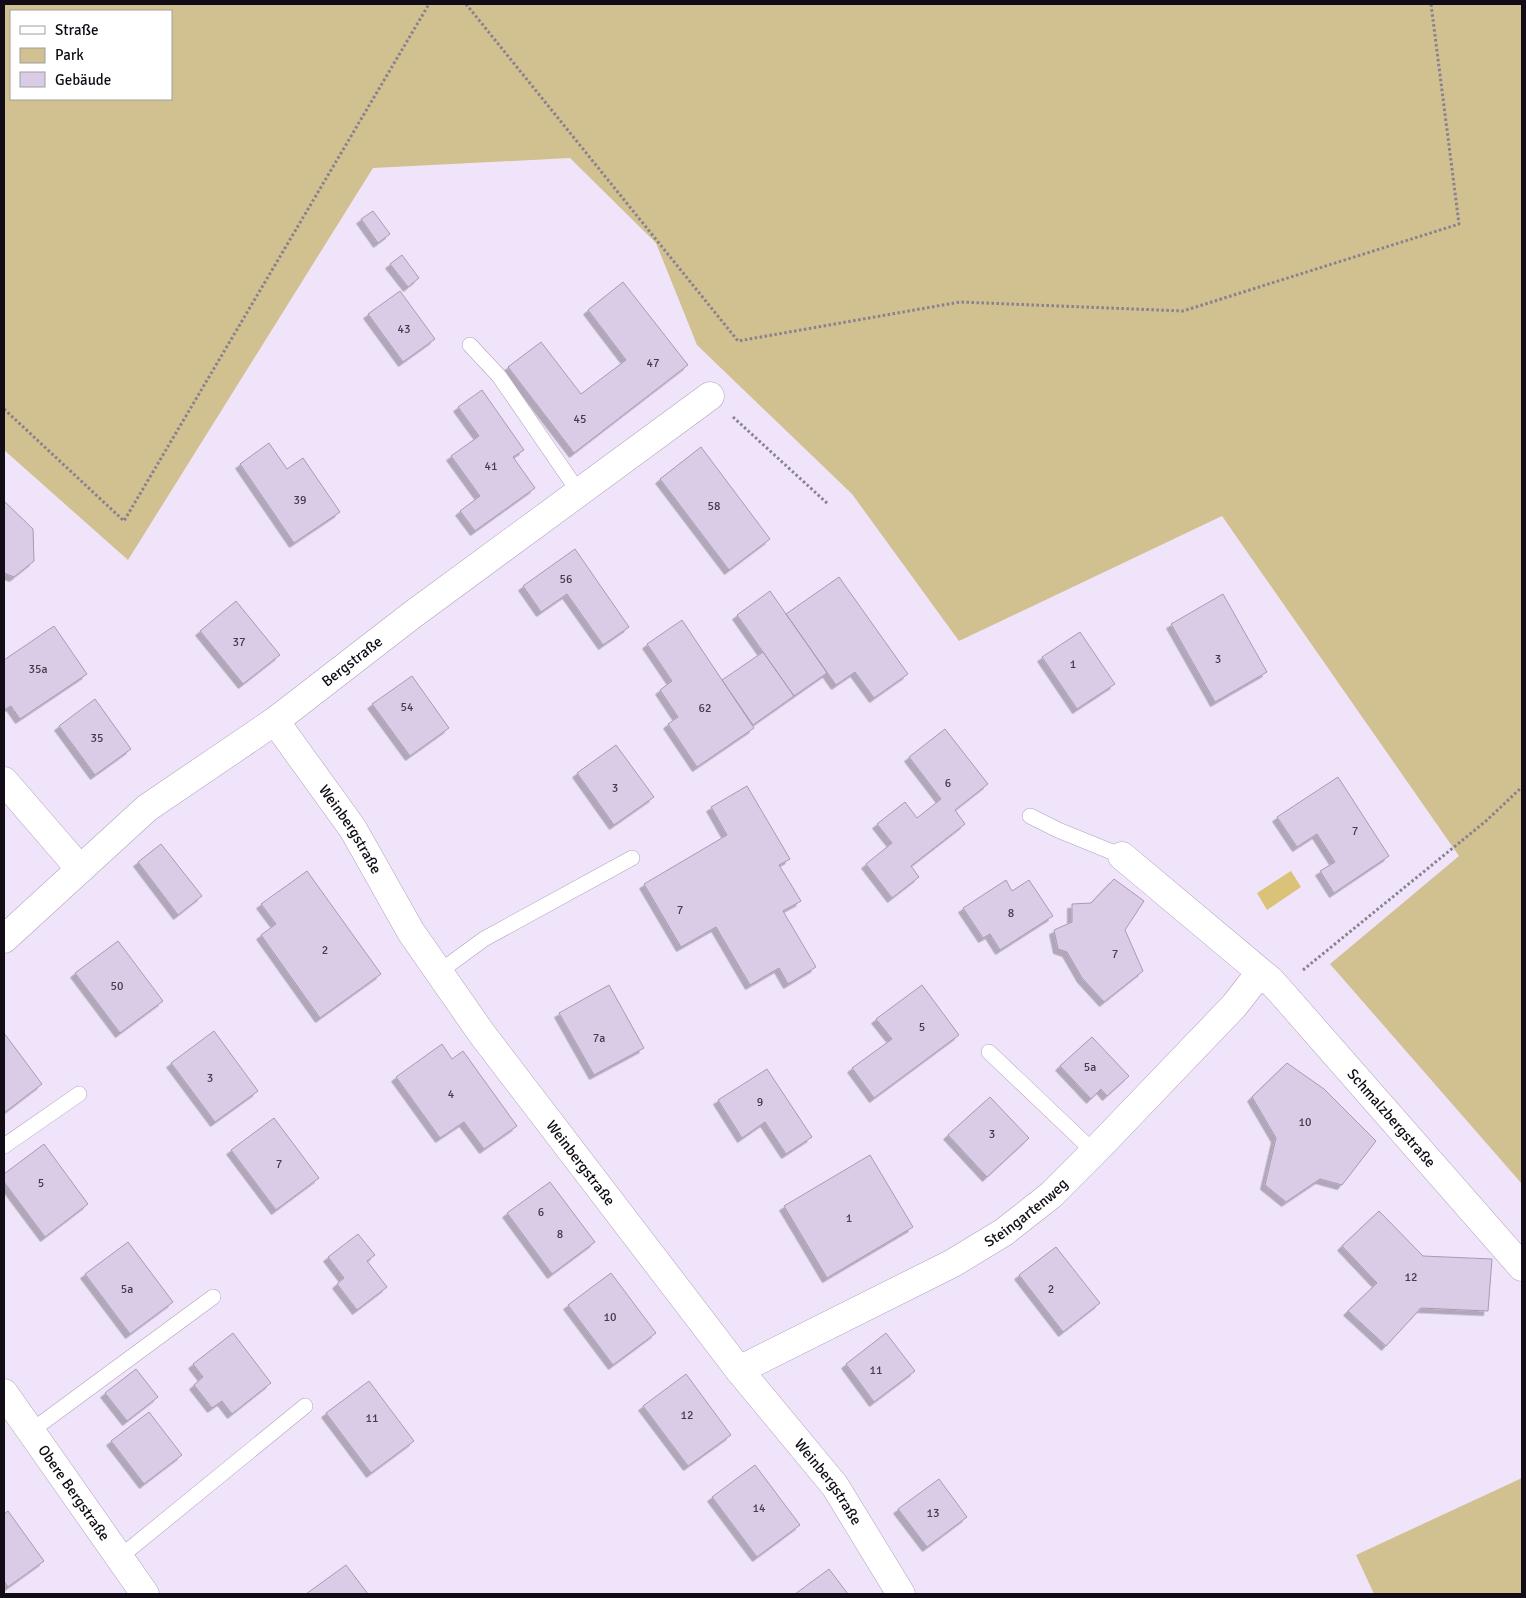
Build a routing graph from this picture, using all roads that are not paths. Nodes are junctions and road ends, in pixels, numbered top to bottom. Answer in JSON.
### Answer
{"nodes":[{"id":1,"x":470,"y":345,"type":"dead end"},
{"id":2,"x":710,"y":396,"type":"road end"},
{"id":3,"x":578,"y":491,"type":"junction"},
{"id":4,"x":275,"y":721,"type":"junction"},
{"id":5,"x":4,"y":781,"type":"edge"},
{"id":6,"x":1030,"y":816,"type":"dead end"},
{"id":7,"x":1122,"y":856,"type":"joint"},
{"id":8,"x":632,"y":858,"type":"dead end"},
{"id":9,"x":80,"y":869,"type":"junction"},
{"id":10,"x":4,"y":939,"type":"edge"},
{"id":11,"x":439,"y":972,"type":"junction"},
{"id":12,"x":1269,"y":984,"type":"junction"},
{"id":13,"x":990,"y":1052,"type":"dead end"},
{"id":14,"x":79,"y":1094,"type":"dead end"},
{"id":15,"x":4,"y":1146,"type":"edge"},
{"id":16,"x":1094,"y":1152,"type":"junction"},
{"id":17,"x":1522,"y":1267,"type":"edge"},
{"id":18,"x":213,"y":1297,"type":"dead end"},
{"id":19,"x":739,"y":1370,"type":"junction"},
{"id":20,"x":4,"y":1393,"type":"edge"},
{"id":21,"x":305,"y":1406,"type":"dead end"},
{"id":22,"x":31,"y":1431,"type":"junction"},
{"id":23,"x":120,"y":1557,"type":"junction"},
{"id":24,"x":145,"y":1594,"type":"edge"},
{"id":25,"x":902,"y":1594,"type":"edge"}],
"edges":[{"from":1,"to":3,"type":"lane"},
{"from":2,"to":3,"type":"street","name":"Bergstraße"},
{"from":3,"to":4,"type":"street","name":"Bergstraße"},
{"from":4,"to":9,"type":"street","name":"Bergstraße"},
{"from":4,"to":11,"type":"street","name":"Weinbergstraße"},
{"from":5,"to":9,"type":"street"},
{"from":6,"to":7,"type":"lane"},
{"from":7,"to":12,"type":"street","name":"Schmalzbergstraße"},
{"from":8,"to":11,"type":"lane"},
{"from":9,"to":10,"type":"street","name":"Bergstraße"},
{"from":11,"to":19,"type":"street","name":"Weinbergstraße"},
{"from":12,"to":16,"type":"street","name":"Steingartenweg"},
{"from":12,"to":17,"type":"street","name":"Schmalzbergstraße"},
{"from":13,"to":16,"type":"lane"},
{"from":14,"to":15,"type":"lane"},
{"from":16,"to":19,"type":"street","name":"Steingartenweg"},
{"from":18,"to":22,"type":"lane"},
{"from":19,"to":25,"type":"street","name":"Weinbergstraße"},
{"from":20,"to":22,"type":"street","name":"Obere Bergstraße"},
{"from":21,"to":23,"type":"lane"},
{"from":22,"to":23,"type":"street","name":"Obere Bergstraße"},
{"from":23,"to":24,"type":"street","name":"Obere Bergstraße"}]}
